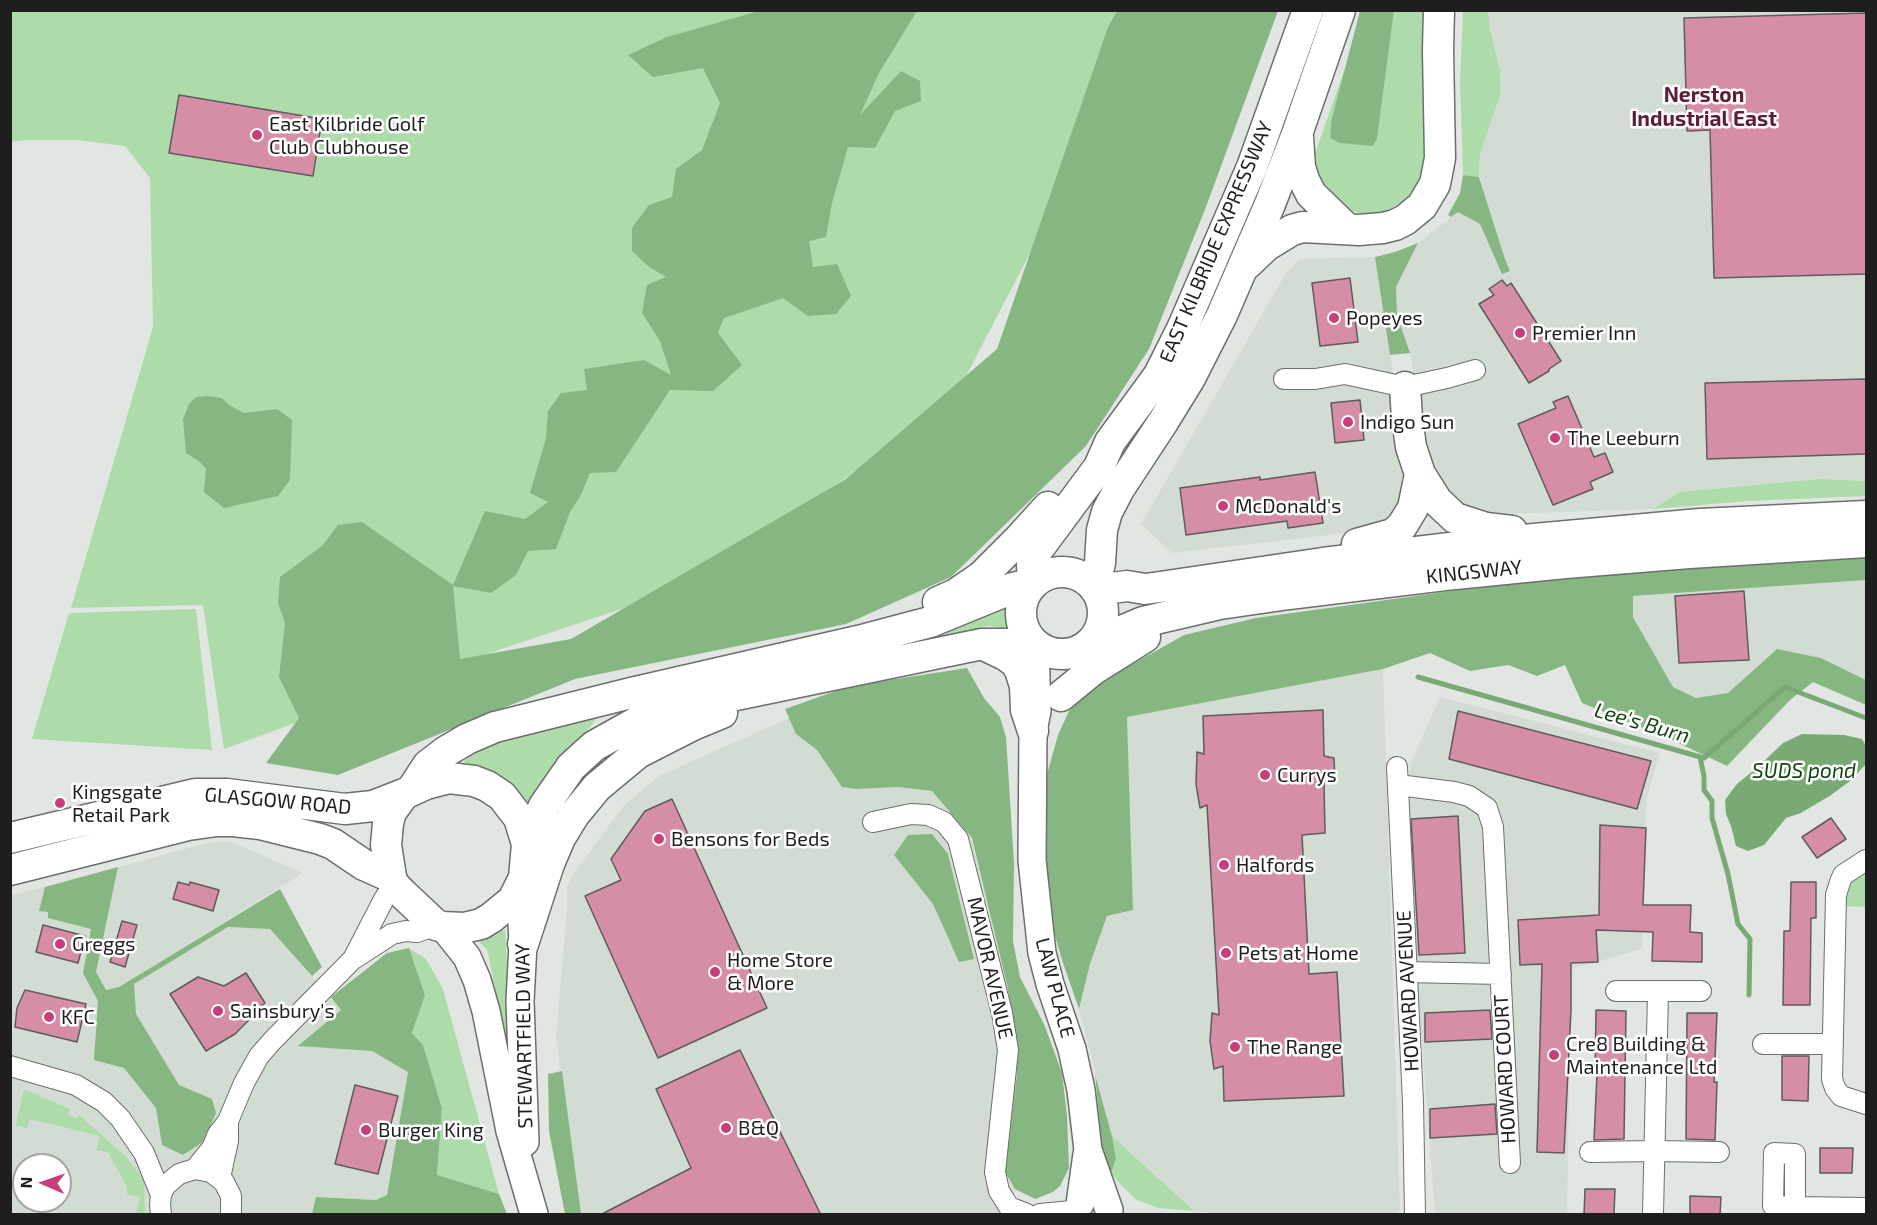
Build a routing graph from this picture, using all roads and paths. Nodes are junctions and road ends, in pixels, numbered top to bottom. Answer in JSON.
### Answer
{"nodes":[{"id":1,"x":1308,"y":10,"type":"edge"},
{"id":2,"x":1340,"y":10,"type":"edge"},
{"id":3,"x":1439,"y":10,"type":"edge"},
{"id":4,"x":1298,"y":131,"type":"junction"},
{"id":5,"x":1346,"y":228,"type":"junction"},
{"id":6,"x":1243,"y":268,"type":"junction"},
{"id":7,"x":1475,"y":370,"type":"dead end"},
{"id":8,"x":1284,"y":379,"type":"dead end"},
{"id":9,"x":1405,"y":387,"type":"junction"},
{"id":10,"x":1110,"y":442,"type":"junction"},
{"id":11,"x":1420,"y":474,"type":"junction"},
{"id":12,"x":1866,"y":516,"type":"edge"},
{"id":13,"x":1566,"y":536,"type":"junction"},
{"id":14,"x":1866,"y":542,"type":"edge"},
{"id":15,"x":1235,"y":575,"type":"junction"},
{"id":16,"x":1033,"y":583,"type":"junction"},
{"id":17,"x":1095,"y":588,"type":"junction"},
{"id":18,"x":1174,"y":616,"type":"junction"},
{"id":19,"x":897,"y":629,"type":"junction"},
{"id":20,"x":982,"y":644,"type":"junction"},
{"id":21,"x":1035,"y":644,"type":"junction"},
{"id":22,"x":1088,"y":645,"type":"junction"},
{"id":23,"x":764,"y":689,"type":"junction"},
{"id":24,"x":631,"y":693,"type":"junction"},
{"id":25,"x":1061,"y":696,"type":"junction"},
{"id":26,"x":637,"y":722,"type":"junction"},
{"id":27,"x":1033,"y":731,"type":"junction"},
{"id":28,"x":1397,"y":776,"type":"joint"},
{"id":29,"x":1034,"y":789,"type":"junction"},
{"id":30,"x":408,"y":792,"type":"junction"},
{"id":31,"x":247,"y":810,"type":"junction"},
{"id":32,"x":873,"y":822,"type":"dead end"},
{"id":33,"x":10,"y":838,"type":"edge"},
{"id":34,"x":527,"y":844,"type":"junction"},
{"id":35,"x":1866,"y":860,"type":"edge"},
{"id":36,"x":10,"y":870,"type":"edge"},
{"id":37,"x":393,"y":881,"type":"junction"},
{"id":38,"x":521,"y":887,"type":"junction"},
{"id":39,"x":439,"y":926,"type":"junction"},
{"id":40,"x":523,"y":944,"type":"junction"},
{"id":41,"x":353,"y":959,"type":"junction"},
{"id":42,"x":1407,"y":972,"type":"junction"},
{"id":43,"x":1501,"y":974,"type":"junction"},
{"id":44,"x":1616,"y":991,"type":"dead end"},
{"id":45,"x":1701,"y":991,"type":"dead end"},
{"id":46,"x":1658,"y":992,"type":"junction"},
{"id":47,"x":1763,"y":1044,"type":"dead end"},
{"id":48,"x":1833,"y":1044,"type":"junction"},
{"id":49,"x":10,"y":1066,"type":"edge"},
{"id":50,"x":1866,"y":1104,"type":"edge"},
{"id":51,"x":228,"y":1121,"type":"junction"},
{"id":52,"x":1088,"y":1150,"type":"junction"},
{"id":53,"x":1654,"y":1151,"type":"junction"},
{"id":54,"x":1590,"y":1152,"type":"dead end"},
{"id":55,"x":1719,"y":1152,"type":"dead end"},
{"id":56,"x":144,"y":1153,"type":"junction"},
{"id":57,"x":1510,"y":1163,"type":"dead end"},
{"id":58,"x":192,"y":1170,"type":"junction"},
{"id":59,"x":220,"y":1178,"type":"junction"},
{"id":60,"x":526,"y":1185,"type":"junction"},
{"id":61,"x":161,"y":1195,"type":"junction"},
{"id":62,"x":1794,"y":1207,"type":"dead end"},
{"id":63,"x":1866,"y":1208,"type":"edge"},
{"id":64,"x":1075,"y":1210,"type":"edge"},
{"id":65,"x":1110,"y":1212,"type":"edge"},
{"id":66,"x":161,"y":1215,"type":"edge"},
{"id":67,"x":231,"y":1215,"type":"edge"},
{"id":68,"x":534,"y":1215,"type":"edge"},
{"id":69,"x":1028,"y":1215,"type":"edge"},
{"id":70,"x":1040,"y":1215,"type":"edge"},
{"id":71,"x":1415,"y":1215,"type":"edge"},
{"id":72,"x":1653,"y":1215,"type":"edge"}],
"edges":[{"from":1,"to":10,"type":"main road","name":"EAST KILBRIDE EXPRESSWAY"},
{"from":2,"to":4,"type":"main road","name":"EAST KILBRIDE EXPRESSWAY"},
{"from":3,"to":5,"type":"main road"},
{"from":4,"to":5,"type":"main road"},
{"from":4,"to":6,"type":"main road","name":"EAST KILBRIDE EXPRESSWAY"},
{"from":5,"to":6,"type":"main road"},
{"from":6,"to":17,"type":"main road","name":"EAST KILBRIDE EXPRESSWAY"},
{"from":7,"to":9,"type":"street"},
{"from":8,"to":9,"type":"street"},
{"from":9,"to":11,"type":"main road"},
{"from":10,"to":16,"type":"main road","name":"EAST KILBRIDE EXPRESSWAY"},
{"from":10,"to":19,"type":"main road"},
{"from":11,"to":13,"type":"main road"},
{"from":11,"to":15,"type":"main road"},
{"from":12,"to":13,"type":"main road","name":"KINGSWAY"},
{"from":13,"to":15,"type":"main road","name":"KINGSWAY"},
{"from":14,"to":18,"type":"main road","name":"KINGSWAY"},
{"from":15,"to":17,"type":"main road","name":"KINGSWAY"},
{"from":16,"to":17,"type":"main road"},
{"from":16,"to":19,"type":"main road"},
{"from":16,"to":21,"type":"main road"},
{"from":17,"to":22,"type":"main road"},
{"from":18,"to":22,"type":"main road","name":"KINGSWAY"},
{"from":18,"to":25,"type":"main road"},
{"from":19,"to":24,"type":"main road"},
{"from":20,"to":21,"type":"main road"},
{"from":20,"to":23,"type":"main road"},
{"from":20,"to":27,"type":"main road"},
{"from":21,"to":22,"type":"main road"},
{"from":21,"to":27,"type":"street","name":"LAW PLACE"},
{"from":22,"to":25,"type":"street","name":"LAW PLACE"},
{"from":23,"to":26,"type":"main road"},
{"from":23,"to":40,"type":"main road"},
{"from":24,"to":26,"type":"main road"},
{"from":24,"to":30,"type":"main road"},
{"from":25,"to":29,"type":"street","name":"LAW PLACE"},
{"from":26,"to":34,"type":"main road"},
{"from":27,"to":29,"type":"street","name":"LAW PLACE"},
{"from":28,"to":42,"type":"street","name":"HOWARD AVENUE"},
{"from":28,"to":43,"type":"street","name":"HOWARD COURT"},
{"from":29,"to":52,"type":"street","name":"LAW PLACE"},
{"from":30,"to":31,"type":"main road","name":"GLASGOW ROAD"},
{"from":30,"to":34,"type":"main road"},
{"from":30,"to":37,"type":"main road"},
{"from":31,"to":33,"type":"main road","name":"GLASGOW ROAD"},
{"from":31,"to":36,"type":"main road","name":"GLASGOW ROAD"},
{"from":31,"to":37,"type":"main road","name":"GLASGOW ROAD"},
{"from":32,"to":69,"type":"street","name":"MAVOR AVENUE"},
{"from":34,"to":38,"type":"main road"},
{"from":35,"to":48,"type":"street"},
{"from":37,"to":39,"type":"main road"},
{"from":37,"to":41,"type":"street"},
{"from":38,"to":39,"type":"main road"},
{"from":38,"to":40,"type":"street","name":"STEWARTFIELD WAY"},
{"from":39,"to":41,"type":"street"},
{"from":39,"to":60,"type":"street","name":"STEWARTFIELD WAY"},
{"from":40,"to":60,"type":"street","name":"STEWARTFIELD WAY"},
{"from":41,"to":51,"type":"street"},
{"from":42,"to":43,"type":"street","name":"HOWARD COURT"},
{"from":42,"to":71,"type":"street","name":"HOWARD AVENUE"},
{"from":43,"to":57,"type":"street","name":"HOWARD COURT"},
{"from":44,"to":46,"type":"street"},
{"from":45,"to":46,"type":"street"},
{"from":46,"to":53,"type":"street"},
{"from":47,"to":48,"type":"street"},
{"from":48,"to":50,"type":"street"},
{"from":49,"to":56,"type":"street"},
{"from":51,"to":58,"type":"street"},
{"from":51,"to":59,"type":"street"},
{"from":52,"to":64,"type":"street","name":"LAW PLACE"},
{"from":52,"to":65,"type":"street","name":"LAW PLACE"},
{"from":53,"to":54,"type":"street"},
{"from":53,"to":55,"type":"street"},
{"from":53,"to":72,"type":"street"},
{"from":56,"to":58,"type":"street"},
{"from":56,"to":61,"type":"street"},
{"from":58,"to":59,"type":"street"},
{"from":58,"to":61,"type":"street"},
{"from":59,"to":67,"type":"street"},
{"from":60,"to":68,"type":"street","name":"STEWARTFIELD WAY"},
{"from":61,"to":66,"type":"street"},
{"from":62,"to":63,"type":"street"},
{"from":64,"to":65,"type":"street"},
{"from":64,"to":70,"type":"street"}]}
